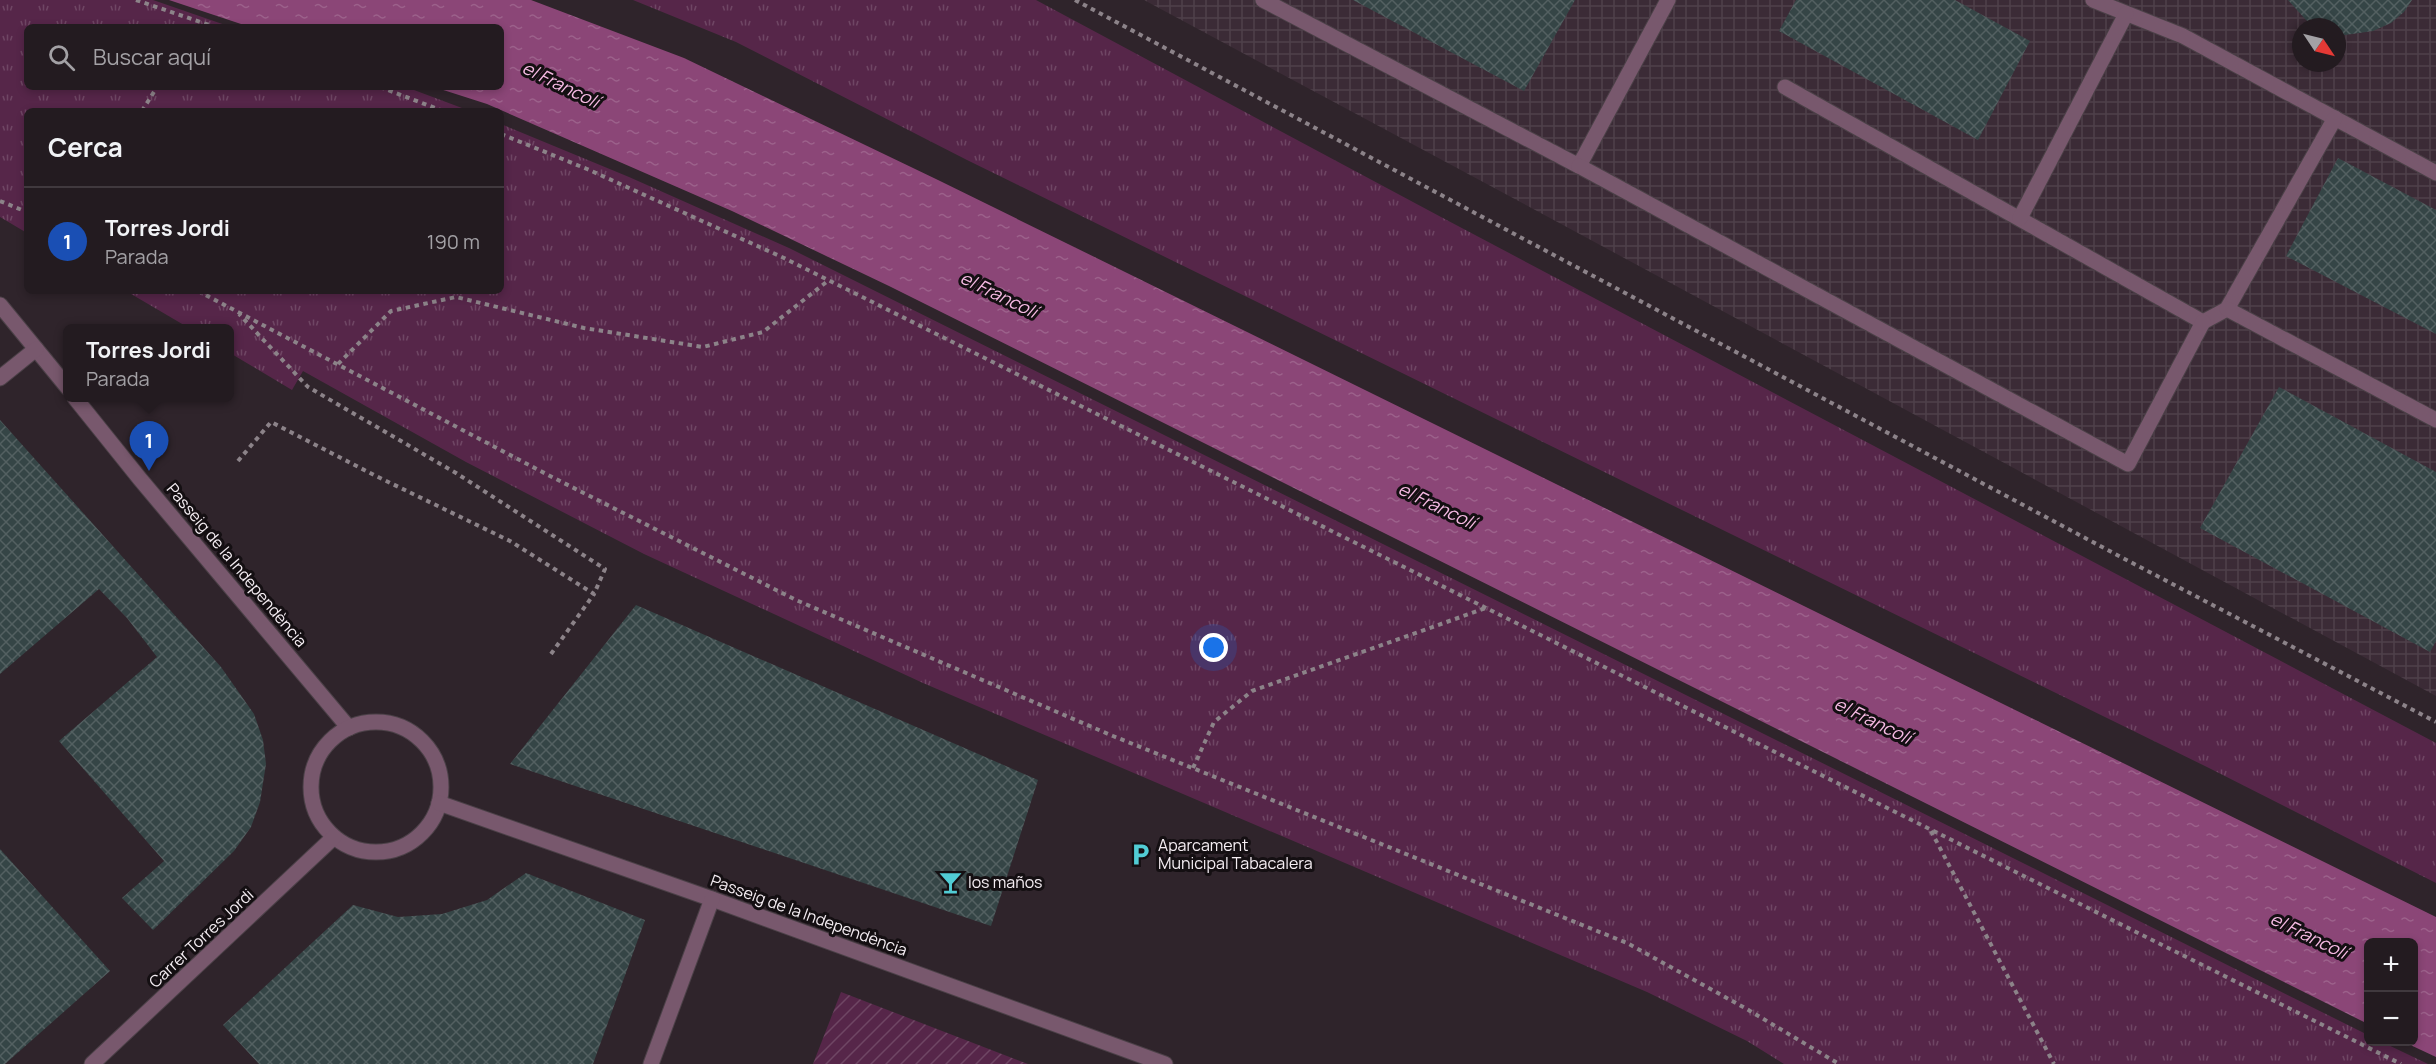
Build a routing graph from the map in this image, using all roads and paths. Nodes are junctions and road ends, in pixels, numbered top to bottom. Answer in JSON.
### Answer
{"nodes":[{"id":1,"x":136,"y":0,"type":"edge"},
{"id":2,"x":1075,"y":0,"type":"edge"},
{"id":3,"x":1263,"y":0,"type":"edge"},
{"id":4,"x":1668,"y":0,"type":"edge"},
{"id":5,"x":2093,"y":0,"type":"edge"},
{"id":6,"x":2126,"y":14,"type":"junction"},
{"id":7,"x":206,"y":24,"type":"edge"},
{"id":8,"x":1785,"y":87,"type":"dead end"},
{"id":9,"x":156,"y":90,"type":"edge"},
{"id":10,"x":388,"y":90,"type":"edge"},
{"id":11,"x":144,"y":108,"type":"edge"},
{"id":12,"x":435,"y":108,"type":"edge"},
{"id":13,"x":2335,"y":118,"type":"junction"},
{"id":14,"x":504,"y":135,"type":"edge"},
{"id":15,"x":1579,"y":166,"type":"junction"},
{"id":16,"x":2436,"y":173,"type":"edge"},
{"id":17,"x":0,"y":201,"type":"edge"},
{"id":18,"x":24,"y":211,"type":"edge"},
{"id":19,"x":2020,"y":219,"type":"junction"},
{"id":20,"x":829,"y":280,"type":"junction"},
{"id":21,"x":204,"y":294,"type":"edge"},
{"id":22,"x":0,"y":304,"type":"edge"},
{"id":23,"x":2227,"y":309,"type":"junction"},
{"id":24,"x":236,"y":311,"type":"junction"},
{"id":25,"x":2204,"y":322,"type":"junction"},
{"id":26,"x":36,"y":349,"type":"junction"},
{"id":27,"x":338,"y":364,"type":"junction"},
{"id":28,"x":0,"y":378,"type":"edge"},
{"id":29,"x":63,"y":382,"type":"edge"},
{"id":30,"x":78,"y":402,"type":"edge"},
{"id":31,"x":2436,"y":420,"type":"edge"},
{"id":32,"x":238,"y":461,"type":"dead end"},
{"id":33,"x":594,"y":594,"type":"junction"},
{"id":34,"x":1487,"y":608,"type":"junction"},
{"id":35,"x":551,"y":654,"type":"dead end"},
{"id":36,"x":2436,"y":722,"type":"edge"},
{"id":37,"x":350,"y":728,"type":"junction"},
{"id":38,"x":1192,"y":768,"type":"junction"},
{"id":39,"x":439,"y":803,"type":"junction"},
{"id":40,"x":1931,"y":831,"type":"junction"},
{"id":41,"x":334,"y":837,"type":"junction"},
{"id":42,"x":712,"y":899,"type":"junction"},
{"id":43,"x":92,"y":1064,"type":"edge"},
{"id":44,"x":651,"y":1064,"type":"edge"},
{"id":45,"x":1165,"y":1064,"type":"edge"},
{"id":46,"x":1839,"y":1064,"type":"edge"},
{"id":47,"x":2055,"y":1064,"type":"edge"},
{"id":48,"x":2401,"y":1064,"type":"edge"}],
"edges":[{"from":1,"to":7,"type":"path"},
{"from":2,"to":36,"type":"path"},
{"from":3,"to":15,"type":"street"},
{"from":4,"to":15,"type":"street"},
{"from":5,"to":6,"type":"street"},
{"from":6,"to":13,"type":"street"},
{"from":6,"to":19,"type":"street"},
{"from":8,"to":19,"type":"street"},
{"from":9,"to":11,"type":"path"},
{"from":10,"to":12,"type":"path"},
{"from":13,"to":16,"type":"street"},
{"from":13,"to":23,"type":"street"},
{"from":14,"to":20,"type":"path"},
{"from":15,"to":25,"type":"street"},
{"from":17,"to":18,"type":"path"},
{"from":19,"to":25,"type":"street"},
{"from":20,"to":27,"type":"path"},
{"from":20,"to":34,"type":"path"},
{"from":21,"to":24,"type":"path"},
{"from":22,"to":26,"type":"street"},
{"from":23,"to":25,"type":"street"},
{"from":23,"to":31,"type":"street"},
{"from":24,"to":27,"type":"path"},
{"from":24,"to":33,"type":"path"},
{"from":26,"to":28,"type":"street"},
{"from":26,"to":29,"type":"street"},
{"from":27,"to":38,"type":"path"},
{"from":30,"to":37,"type":"street","name":"Passeig de la Independència"},
{"from":32,"to":33,"type":"path"},
{"from":33,"to":35,"type":"path"},
{"from":34,"to":38,"type":"path"},
{"from":34,"to":40,"type":"path"},
{"from":37,"to":39,"type":"street"},
{"from":37,"to":41,"type":"street"},
{"from":38,"to":46,"type":"path"},
{"from":39,"to":41,"type":"street"},
{"from":39,"to":42,"type":"street","name":"Passeig de la Independència"},
{"from":40,"to":47,"type":"path"},
{"from":40,"to":48,"type":"path"},
{"from":41,"to":43,"type":"street","name":"Carrer Torres Jordi"},
{"from":42,"to":44,"type":"street"},
{"from":42,"to":45,"type":"street","name":"Passeig de la Independència"}]}
